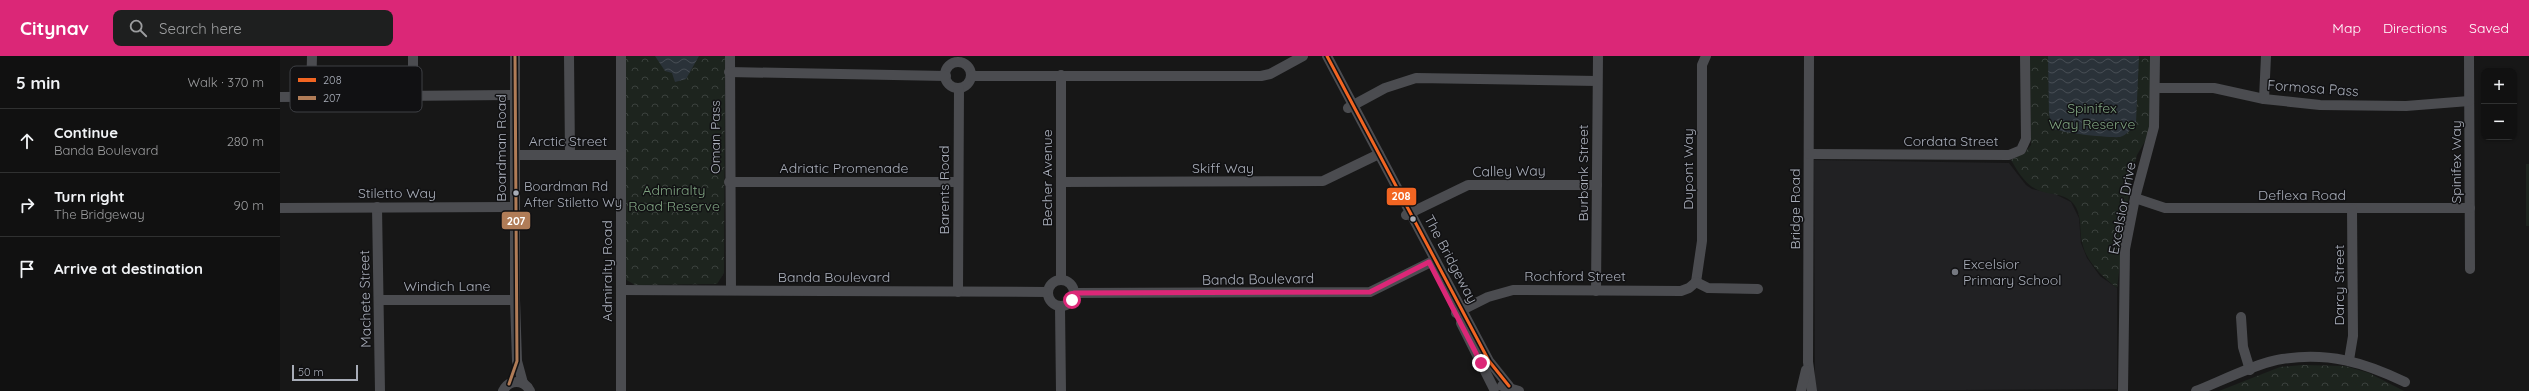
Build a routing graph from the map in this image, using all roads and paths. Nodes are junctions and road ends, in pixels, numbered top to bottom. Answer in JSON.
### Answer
{"nodes":[{"id":1,"x":312,"y":56,"type":"edge"},
{"id":2,"x":515,"y":56,"type":"edge"},
{"id":3,"x":569,"y":56,"type":"edge"},
{"id":4,"x":621,"y":56,"type":"edge"},
{"id":5,"x":730,"y":56,"type":"edge"},
{"id":6,"x":1303,"y":56,"type":"edge"},
{"id":7,"x":1321,"y":56,"type":"edge"},
{"id":8,"x":1328,"y":56,"type":"edge"},
{"id":9,"x":1598,"y":56,"type":"edge"},
{"id":10,"x":1706,"y":56,"type":"edge"},
{"id":11,"x":1809,"y":56,"type":"edge"},
{"id":12,"x":2025,"y":56,"type":"edge"},
{"id":13,"x":2155,"y":56,"type":"edge"},
{"id":14,"x":2266,"y":56,"type":"edge"},
{"id":15,"x":2469,"y":56,"type":"edge"},
{"id":16,"x":959,"y":59,"type":"edge"},
{"id":17,"x":312,"y":66,"type":"edge"},
{"id":18,"x":729,"y":72,"type":"junction"},
{"id":19,"x":946,"y":76,"type":"junction"},
{"id":20,"x":971,"y":76,"type":"junction"},
{"id":21,"x":1061,"y":76,"type":"junction"},
{"id":22,"x":1597,"y":81,"type":"junction"},
{"id":23,"x":959,"y":88,"type":"junction"},
{"id":24,"x":2156,"y":88,"type":"junction"},
{"id":25,"x":515,"y":95,"type":"junction"},
{"id":26,"x":280,"y":97,"type":"edge"},
{"id":27,"x":290,"y":97,"type":"edge"},
{"id":28,"x":422,"y":97,"type":"edge"},
{"id":29,"x":2264,"y":99,"type":"junction"},
{"id":30,"x":2469,"y":101,"type":"junction"},
{"id":31,"x":1350,"y":106,"type":"junction"},
{"id":32,"x":1809,"y":154,"type":"junction"},
{"id":33,"x":570,"y":155,"type":"junction"},
{"id":34,"x":621,"y":155,"type":"junction"},
{"id":35,"x":516,"y":156,"type":"junction"},
{"id":36,"x":1376,"y":156,"type":"junction"},
{"id":37,"x":729,"y":182,"type":"junction"},
{"id":38,"x":958,"y":182,"type":"junction"},
{"id":39,"x":1061,"y":182,"type":"junction"},
{"id":40,"x":1597,"y":185,"type":"junction"},
{"id":41,"x":2135,"y":198,"type":"junction"},
{"id":42,"x":377,"y":207,"type":"junction"},
{"id":43,"x":514,"y":207,"type":"junction"},
{"id":44,"x":280,"y":208,"type":"edge"},
{"id":45,"x":2470,"y":208,"type":"junction"},
{"id":46,"x":2352,"y":209,"type":"junction"},
{"id":47,"x":1408,"y":214,"type":"junction"},
{"id":48,"x":1432,"y":261,"type":"junction"},
{"id":49,"x":2470,"y":269,"type":"dead end"},
{"id":50,"x":1061,"y":280,"type":"junction"},
{"id":51,"x":1696,"y":282,"type":"junction"},
{"id":52,"x":1758,"y":289,"type":"dead end"},
{"id":53,"x":621,"y":290,"type":"junction"},
{"id":54,"x":731,"y":290,"type":"junction"},
{"id":55,"x":1596,"y":291,"type":"junction"},
{"id":56,"x":958,"y":292,"type":"junction"},
{"id":57,"x":1047,"y":292,"type":"junction"},
{"id":58,"x":1074,"y":293,"type":"junction"},
{"id":59,"x":379,"y":300,"type":"junction"},
{"id":60,"x":515,"y":300,"type":"junction"},
{"id":61,"x":1060,"y":307,"type":"junction"},
{"id":62,"x":1459,"y":312,"type":"junction"},
{"id":63,"x":2241,"y":316,"type":"dead end"},
{"id":64,"x":2349,"y":360,"type":"junction"},
{"id":65,"x":517,"y":361,"type":"junction"},
{"id":66,"x":1808,"y":362,"type":"junction"},
{"id":67,"x":2250,"y":370,"type":"junction"},
{"id":68,"x":2405,"y":382,"type":"dead end"},
{"id":69,"x":1509,"y":386,"type":"junction"},
{"id":70,"x":506,"y":387,"type":"edge"},
{"id":71,"x":529,"y":389,"type":"edge"},
{"id":72,"x":1493,"y":390,"type":"edge"},
{"id":73,"x":380,"y":391,"type":"edge"},
{"id":74,"x":621,"y":391,"type":"edge"},
{"id":75,"x":1061,"y":391,"type":"edge"},
{"id":76,"x":1519,"y":391,"type":"edge"},
{"id":77,"x":1801,"y":391,"type":"edge"},
{"id":78,"x":1812,"y":391,"type":"edge"},
{"id":79,"x":2123,"y":391,"type":"edge"},
{"id":80,"x":2196,"y":391,"type":"edge"}],
"edges":[{"from":1,"to":17,"type":"street"},
{"from":2,"to":25,"type":"street","name":"Boardman Road"},
{"from":3,"to":33,"type":"street"},
{"from":4,"to":34,"type":"street","name":"Admiralty Road"},
{"from":5,"to":18,"type":"street","name":"Oman Pass"},
{"from":6,"to":21,"type":"street"},
{"from":7,"to":31,"type":"street","name":"The Bridgeway"},
{"from":8,"to":31,"type":"street","name":"The Bridgeway"},
{"from":9,"to":22,"type":"street","name":"Burbank Street"},
{"from":10,"to":51,"type":"street","name":"Dupont Way"},
{"from":11,"to":32,"type":"street","name":"Bridge Road"},
{"from":12,"to":32,"type":"street","name":"Cordata Street"},
{"from":13,"to":24,"type":"street","name":"Excelsior Drive"},
{"from":14,"to":29,"type":"street"},
{"from":15,"to":30,"type":"street","name":"Spinifex Way"},
{"from":16,"to":19,"type":"street"},
{"from":16,"to":20,"type":"street"},
{"from":18,"to":19,"type":"street"},
{"from":18,"to":37,"type":"street","name":"Oman Pass"},
{"from":19,"to":23,"type":"street"},
{"from":20,"to":21,"type":"street"},
{"from":20,"to":23,"type":"street"},
{"from":21,"to":39,"type":"street","name":"Becher Avenue"},
{"from":22,"to":31,"type":"street"},
{"from":22,"to":40,"type":"street","name":"Burbank Street"},
{"from":23,"to":38,"type":"street","name":"Barents Road"},
{"from":24,"to":29,"type":"street","name":"Formosa Pass"},
{"from":24,"to":41,"type":"street","name":"Excelsior Drive"},
{"from":25,"to":28,"type":"street"},
{"from":25,"to":35,"type":"street","name":"Boardman Road"},
{"from":26,"to":27,"type":"street"},
{"from":29,"to":30,"type":"street","name":"Formosa Pass"},
{"from":30,"to":45,"type":"street","name":"Spinifex Way"},
{"from":31,"to":36,"type":"street","name":"The Bridgeway"},
{"from":32,"to":66,"type":"street","name":"Bridge Road"},
{"from":33,"to":34,"type":"street","name":"Arctic Street"},
{"from":33,"to":35,"type":"street","name":"Arctic Street"},
{"from":34,"to":53,"type":"street","name":"Admiralty Road"},
{"from":35,"to":43,"type":"street","name":"Boardman Road"},
{"from":36,"to":39,"type":"street","name":"Skiff Way"},
{"from":36,"to":47,"type":"street","name":"The Bridgeway"},
{"from":37,"to":38,"type":"street","name":"Adriatic Promenade"},
{"from":37,"to":54,"type":"street","name":"Oman Pass"},
{"from":38,"to":56,"type":"street","name":"Barents Road"},
{"from":39,"to":50,"type":"street","name":"Becher Avenue"},
{"from":40,"to":47,"type":"street","name":"Calley Way"},
{"from":40,"to":55,"type":"street","name":"Burbank Street"},
{"from":41,"to":46,"type":"street","name":"Deflexa Road"},
{"from":41,"to":79,"type":"street","name":"Excelsior Drive"},
{"from":42,"to":43,"type":"street","name":"Stiletto Way"},
{"from":42,"to":44,"type":"street","name":"Stiletto Way"},
{"from":42,"to":59,"type":"street","name":"Machete Street"},
{"from":43,"to":60,"type":"street","name":"Boardman Road"},
{"from":45,"to":46,"type":"street","name":"Deflexa Road"},
{"from":45,"to":49,"type":"street","name":"Spinifex Way"},
{"from":46,"to":64,"type":"street","name":"Darcy Street"},
{"from":47,"to":48,"type":"street","name":"The Bridgeway"},
{"from":48,"to":58,"type":"street","name":"Banda Boulevard"},
{"from":48,"to":62,"type":"street","name":"The Bridgeway"},
{"from":50,"to":57,"type":"street"},
{"from":50,"to":58,"type":"street"},
{"from":51,"to":52,"type":"street"},
{"from":51,"to":55,"type":"street","name":"Rochford Street"},
{"from":53,"to":54,"type":"street","name":"Banda Boulevard"},
{"from":53,"to":74,"type":"street","name":"Admiralty Road"},
{"from":54,"to":56,"type":"street","name":"Banda Boulevard"},
{"from":55,"to":62,"type":"street","name":"Rochford Street"},
{"from":56,"to":57,"type":"street","name":"Banda Boulevard"},
{"from":57,"to":61,"type":"street"},
{"from":58,"to":61,"type":"street"},
{"from":59,"to":60,"type":"street","name":"Windich Lane"},
{"from":59,"to":73,"type":"street","name":"Machete Street"},
{"from":60,"to":65,"type":"street","name":"Boardman Road"},
{"from":61,"to":75,"type":"street"},
{"from":62,"to":69,"type":"street","name":"The Bridgeway"},
{"from":62,"to":72,"type":"street","name":"The Bridgeway"},
{"from":63,"to":67,"type":"street"},
{"from":64,"to":67,"type":"street"},
{"from":64,"to":68,"type":"street"},
{"from":65,"to":70,"type":"street","name":"Boardman Road"},
{"from":65,"to":71,"type":"street","name":"Boardman Road"},
{"from":66,"to":77,"type":"street","name":"Bridge Road"},
{"from":66,"to":78,"type":"street","name":"Bridge Road"},
{"from":67,"to":80,"type":"street"},
{"from":69,"to":72,"type":"street"},
{"from":69,"to":76,"type":"street"},
{"from":70,"to":71,"type":"street","name":"Boardman Road"}]}
